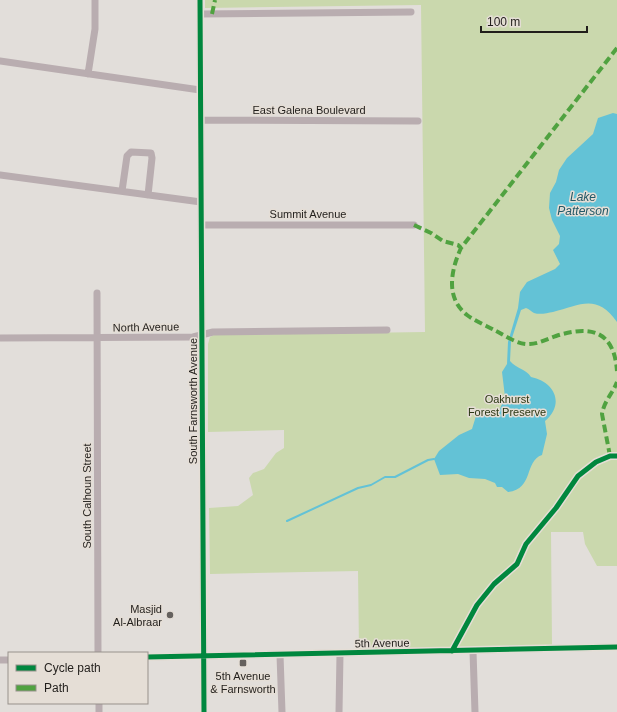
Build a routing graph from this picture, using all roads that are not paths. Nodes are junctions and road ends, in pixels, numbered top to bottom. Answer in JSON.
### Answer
{"nodes":[{"id":1,"x":95,"y":0,"type":"edge"},
{"id":2,"x":200,"y":0,"type":"edge"},
{"id":3,"x":411,"y":12,"type":"dead end"},
{"id":4,"x":200,"y":14,"type":"junction"},
{"id":5,"x":0,"y":62,"type":"edge"},
{"id":6,"x":88,"y":74,"type":"junction"},
{"id":7,"x":200,"y":90,"type":"junction"},
{"id":8,"x":201,"y":120,"type":"junction"},
{"id":9,"x":418,"y":121,"type":"dead end"},
{"id":10,"x":0,"y":175,"type":"edge"},
{"id":11,"x":122,"y":191,"type":"junction"},
{"id":12,"x":148,"y":195,"type":"junction"},
{"id":13,"x":201,"y":202,"type":"junction"},
{"id":14,"x":414,"y":224,"type":"dead end"},
{"id":15,"x":202,"y":225,"type":"junction"},
{"id":16,"x":97,"y":293,"type":"dead end"},
{"id":17,"x":387,"y":330,"type":"dead end"},
{"id":18,"x":203,"y":335,"type":"junction"},
{"id":19,"x":0,"y":338,"type":"edge"},
{"id":20,"x":97,"y":338,"type":"junction"},
{"id":21,"x":617,"y":647,"type":"edge"},
{"id":22,"x":473,"y":651,"type":"junction"},
{"id":23,"x":98,"y":652,"type":"edge"},
{"id":24,"x":340,"y":654,"type":"junction"},
{"id":25,"x":280,"y":655,"type":"junction"},
{"id":26,"x":204,"y":656,"type":"junction"},
{"id":27,"x":148,"y":658,"type":"edge"},
{"id":28,"x":204,"y":712,"type":"edge"},
{"id":29,"x":282,"y":712,"type":"edge"},
{"id":30,"x":339,"y":712,"type":"edge"},
{"id":31,"x":475,"y":712,"type":"edge"}],
"edges":[{"from":1,"to":6,"type":"street"},
{"from":2,"to":4,"type":"street","name":"South Farnsworth Avenue"},
{"from":3,"to":4,"type":"street"},
{"from":4,"to":7,"type":"street","name":"South Farnsworth Avenue"},
{"from":5,"to":6,"type":"street"},
{"from":6,"to":7,"type":"street"},
{"from":7,"to":8,"type":"street","name":"South Farnsworth Avenue"},
{"from":8,"to":9,"type":"street","name":"East Galena Boulevard"},
{"from":8,"to":13,"type":"street","name":"South Farnsworth Avenue"},
{"from":10,"to":11,"type":"street"},
{"from":11,"to":12,"type":"street"},
{"from":11,"to":12,"type":"street"},
{"from":12,"to":13,"type":"street"},
{"from":13,"to":15,"type":"street","name":"South Farnsworth Avenue"},
{"from":14,"to":15,"type":"street","name":"Summit Avenue"},
{"from":15,"to":18,"type":"street","name":"South Farnsworth Avenue"},
{"from":16,"to":20,"type":"street","name":"South Calhoun Street"},
{"from":17,"to":18,"type":"street","name":"North Avenue"},
{"from":18,"to":20,"type":"street","name":"North Avenue"},
{"from":18,"to":26,"type":"street","name":"South Farnsworth Avenue"},
{"from":19,"to":20,"type":"street","name":"North Avenue"},
{"from":20,"to":23,"type":"street","name":"South Calhoun Street"},
{"from":21,"to":22,"type":"street","name":"5th Avenue"},
{"from":22,"to":24,"type":"street","name":"5th Avenue"},
{"from":22,"to":31,"type":"street"},
{"from":24,"to":25,"type":"street","name":"5th Avenue"},
{"from":24,"to":30,"type":"street"},
{"from":25,"to":26,"type":"street","name":"5th Avenue"},
{"from":25,"to":29,"type":"street"},
{"from":26,"to":27,"type":"street","name":"5th Avenue"},
{"from":26,"to":28,"type":"street","name":"South Farnsworth Avenue"}]}
